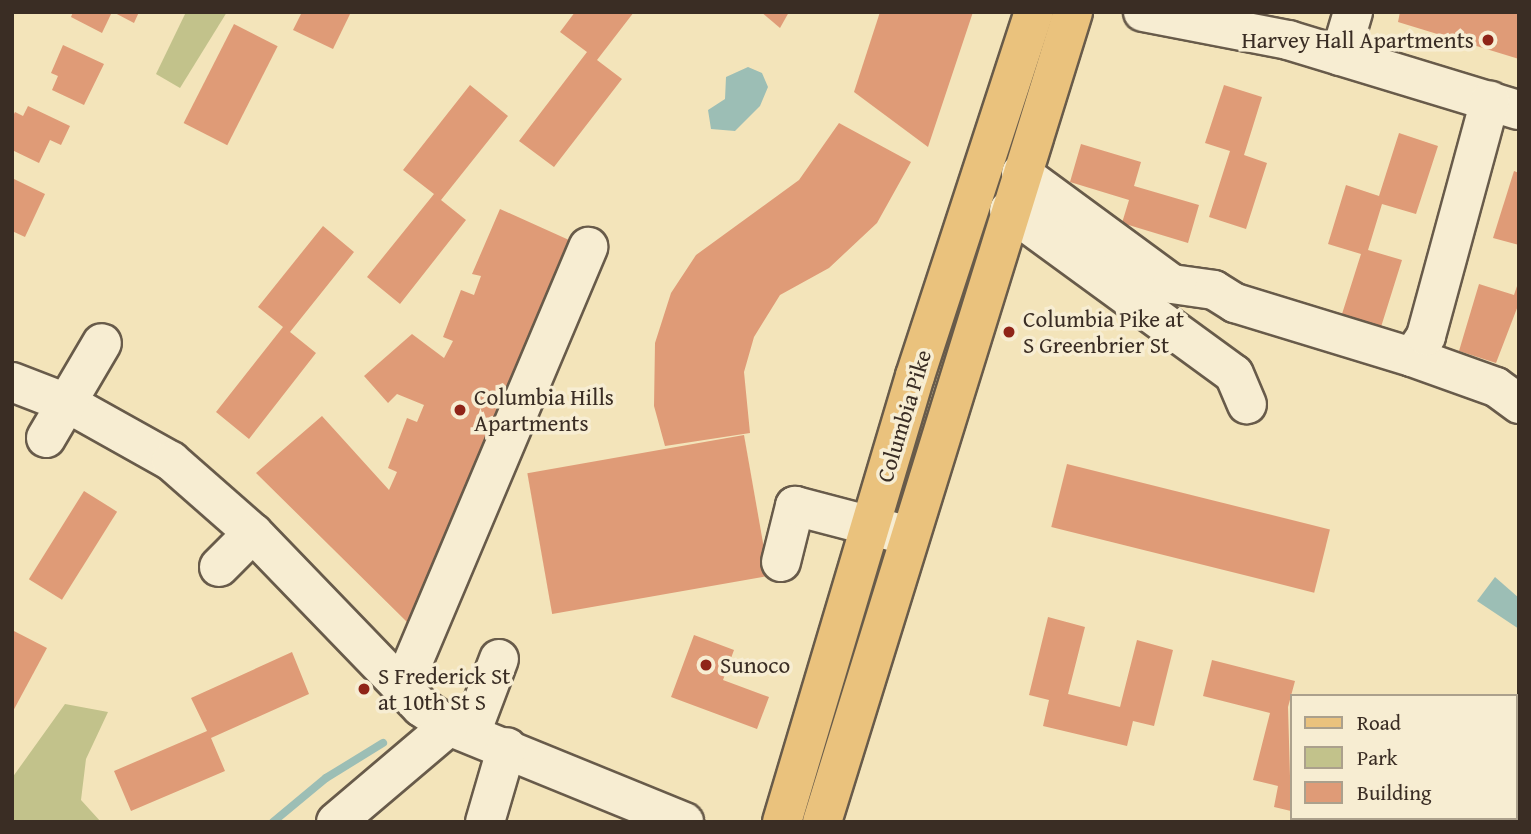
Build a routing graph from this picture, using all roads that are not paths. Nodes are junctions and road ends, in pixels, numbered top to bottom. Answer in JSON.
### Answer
{"nodes":[{"id":1,"x":1034,"y":12,"type":"edge"},
{"id":2,"x":1073,"y":12,"type":"edge"},
{"id":3,"x":1143,"y":12,"type":"edge"},
{"id":4,"x":1353,"y":12,"type":"edge"},
{"id":5,"x":1292,"y":26,"type":"edge"},
{"id":6,"x":1340,"y":56,"type":"junction"},
{"id":7,"x":1504,"y":105,"type":"edge"},
{"id":8,"x":1021,"y":173,"type":"junction"},
{"id":9,"x":1009,"y":210,"type":"junction"},
{"id":10,"x":588,"y":247,"type":"dead end"},
{"id":11,"x":102,"y":343,"type":"dead end"},
{"id":12,"x":1412,"y":358,"type":"junction"},
{"id":13,"x":12,"y":382,"type":"edge"},
{"id":14,"x":69,"y":404,"type":"junction"},
{"id":15,"x":1247,"y":404,"type":"dead end"},
{"id":16,"x":1519,"y":404,"type":"edge"},
{"id":17,"x":46,"y":438,"type":"dead end"},
{"id":18,"x":871,"y":526,"type":"junction"},
{"id":19,"x":253,"y":533,"type":"junction"},
{"id":20,"x":909,"y":536,"type":"junction"},
{"id":21,"x":781,"y":562,"type":"dead end"},
{"id":22,"x":219,"y":567,"type":"dead end"},
{"id":23,"x":499,"y":659,"type":"dead end"},
{"id":24,"x":402,"y":688,"type":"junction"},
{"id":25,"x":460,"y":729,"type":"junction"},
{"id":26,"x":508,"y":747,"type":"junction"},
{"id":27,"x":336,"y":822,"type":"edge"},
{"id":28,"x":485,"y":822,"type":"edge"},
{"id":29,"x":684,"y":822,"type":"edge"},
{"id":30,"x":782,"y":822,"type":"edge"},
{"id":31,"x":822,"y":822,"type":"edge"}],
"edges":[{"from":1,"to":18,"type":"main road","name":"Columbia Pike"},
{"from":2,"to":8,"type":"main road","name":"Columbia Pike"},
{"from":3,"to":5,"type":"street"},
{"from":4,"to":6,"type":"street"},
{"from":5,"to":6,"type":"street"},
{"from":6,"to":7,"type":"street"},
{"from":7,"to":12,"type":"street"},
{"from":8,"to":9,"type":"main road","name":"Columbia Pike"},
{"from":8,"to":12,"type":"street"},
{"from":9,"to":15,"type":"street"},
{"from":9,"to":20,"type":"main road","name":"Columbia Pike"},
{"from":10,"to":24,"type":"street"},
{"from":11,"to":14,"type":"street"},
{"from":12,"to":16,"type":"street"},
{"from":13,"to":14,"type":"street"},
{"from":14,"to":17,"type":"street"},
{"from":14,"to":19,"type":"street"},
{"from":18,"to":20,"type":"street"},
{"from":18,"to":21,"type":"street"},
{"from":18,"to":30,"type":"main road","name":"Columbia Pike"},
{"from":19,"to":22,"type":"street"},
{"from":19,"to":24,"type":"street"},
{"from":20,"to":31,"type":"main road","name":"Columbia Pike"},
{"from":23,"to":25,"type":"street"},
{"from":24,"to":25,"type":"street"},
{"from":25,"to":26,"type":"street"},
{"from":25,"to":27,"type":"street"},
{"from":26,"to":28,"type":"street"},
{"from":26,"to":29,"type":"street"}]}
